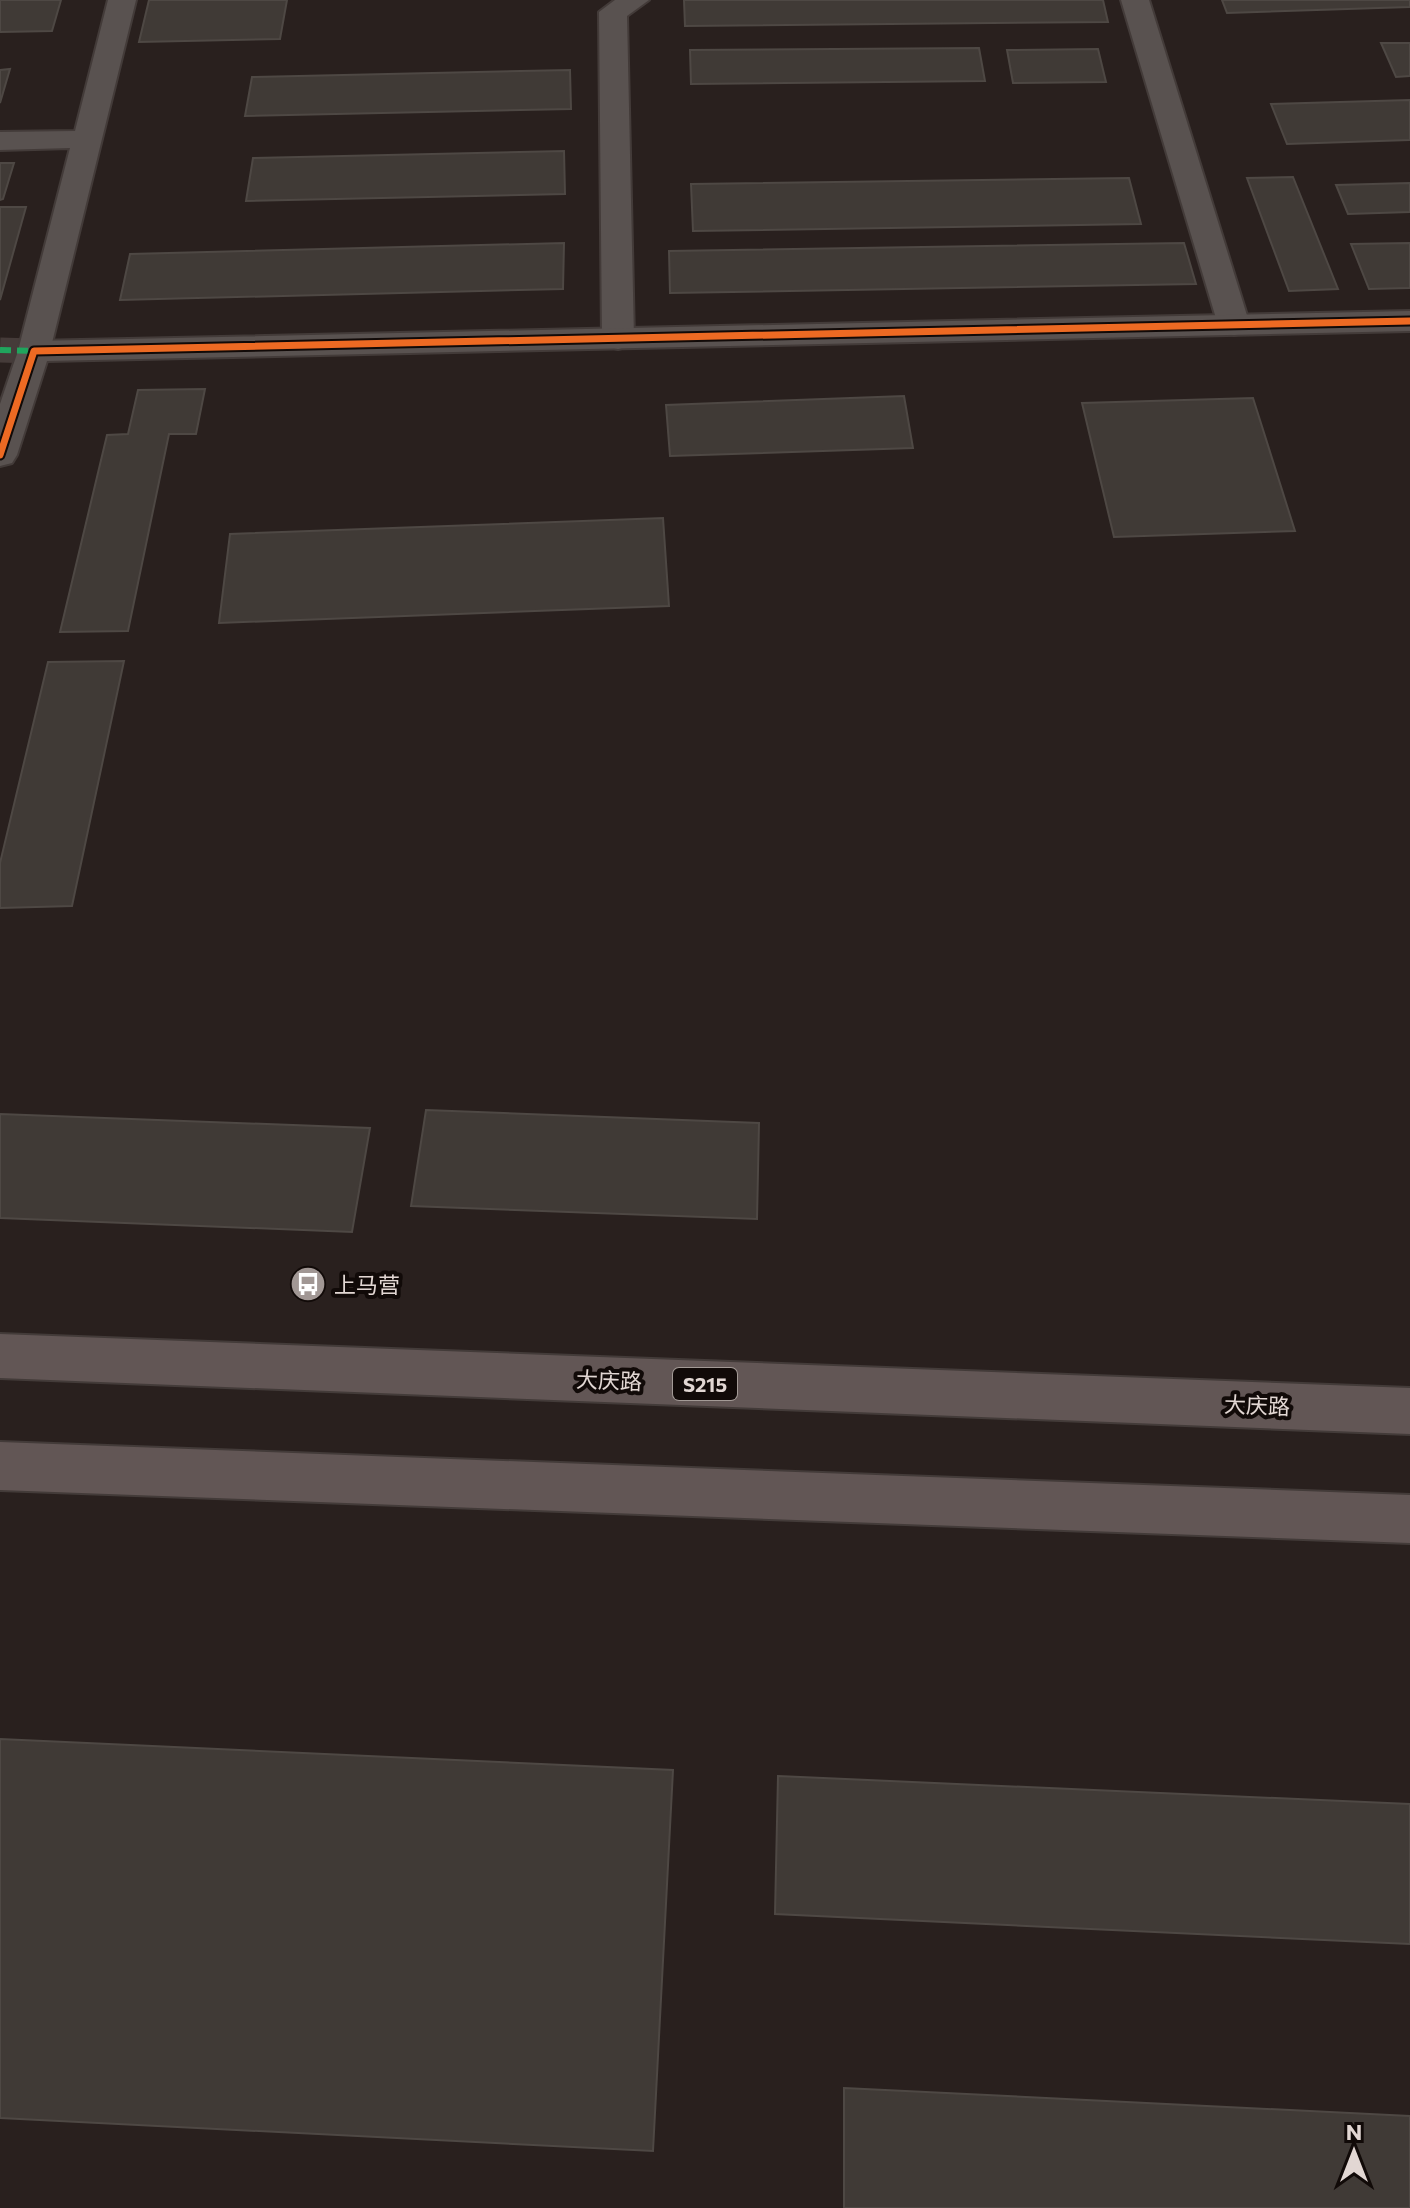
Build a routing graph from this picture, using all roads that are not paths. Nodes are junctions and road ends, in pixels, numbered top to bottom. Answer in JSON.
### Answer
{"nodes":[{"id":1,"x":122,"y":0,"type":"edge"},
{"id":2,"x":635,"y":0,"type":"edge"},
{"id":3,"x":1135,"y":0,"type":"edge"},
{"id":4,"x":87,"y":139,"type":"junction"},
{"id":5,"x":0,"y":141,"type":"edge"},
{"id":6,"x":1410,"y":321,"type":"edge"},
{"id":7,"x":1234,"y":325,"type":"junction"},
{"id":8,"x":618,"y":339,"type":"junction"},
{"id":9,"x":34,"y":351,"type":"junction"},
{"id":10,"x":0,"y":455,"type":"edge"},
{"id":11,"x":0,"y":1356,"type":"edge"},
{"id":12,"x":1410,"y":1411,"type":"edge"},
{"id":13,"x":0,"y":1466,"type":"edge"},
{"id":14,"x":1410,"y":1519,"type":"edge"}],
"edges":[{"from":1,"to":4,"type":"street"},
{"from":2,"to":8,"type":"street"},
{"from":3,"to":7,"type":"street"},
{"from":4,"to":5,"type":"street"},
{"from":4,"to":9,"type":"street"},
{"from":6,"to":7,"type":"street"},
{"from":7,"to":8,"type":"street"},
{"from":8,"to":9,"type":"street"},
{"from":9,"to":10,"type":"street"},
{"from":11,"to":12,"type":"main road","name":"大庆路","number":"S215"},
{"from":13,"to":14,"type":"main road"}]}
